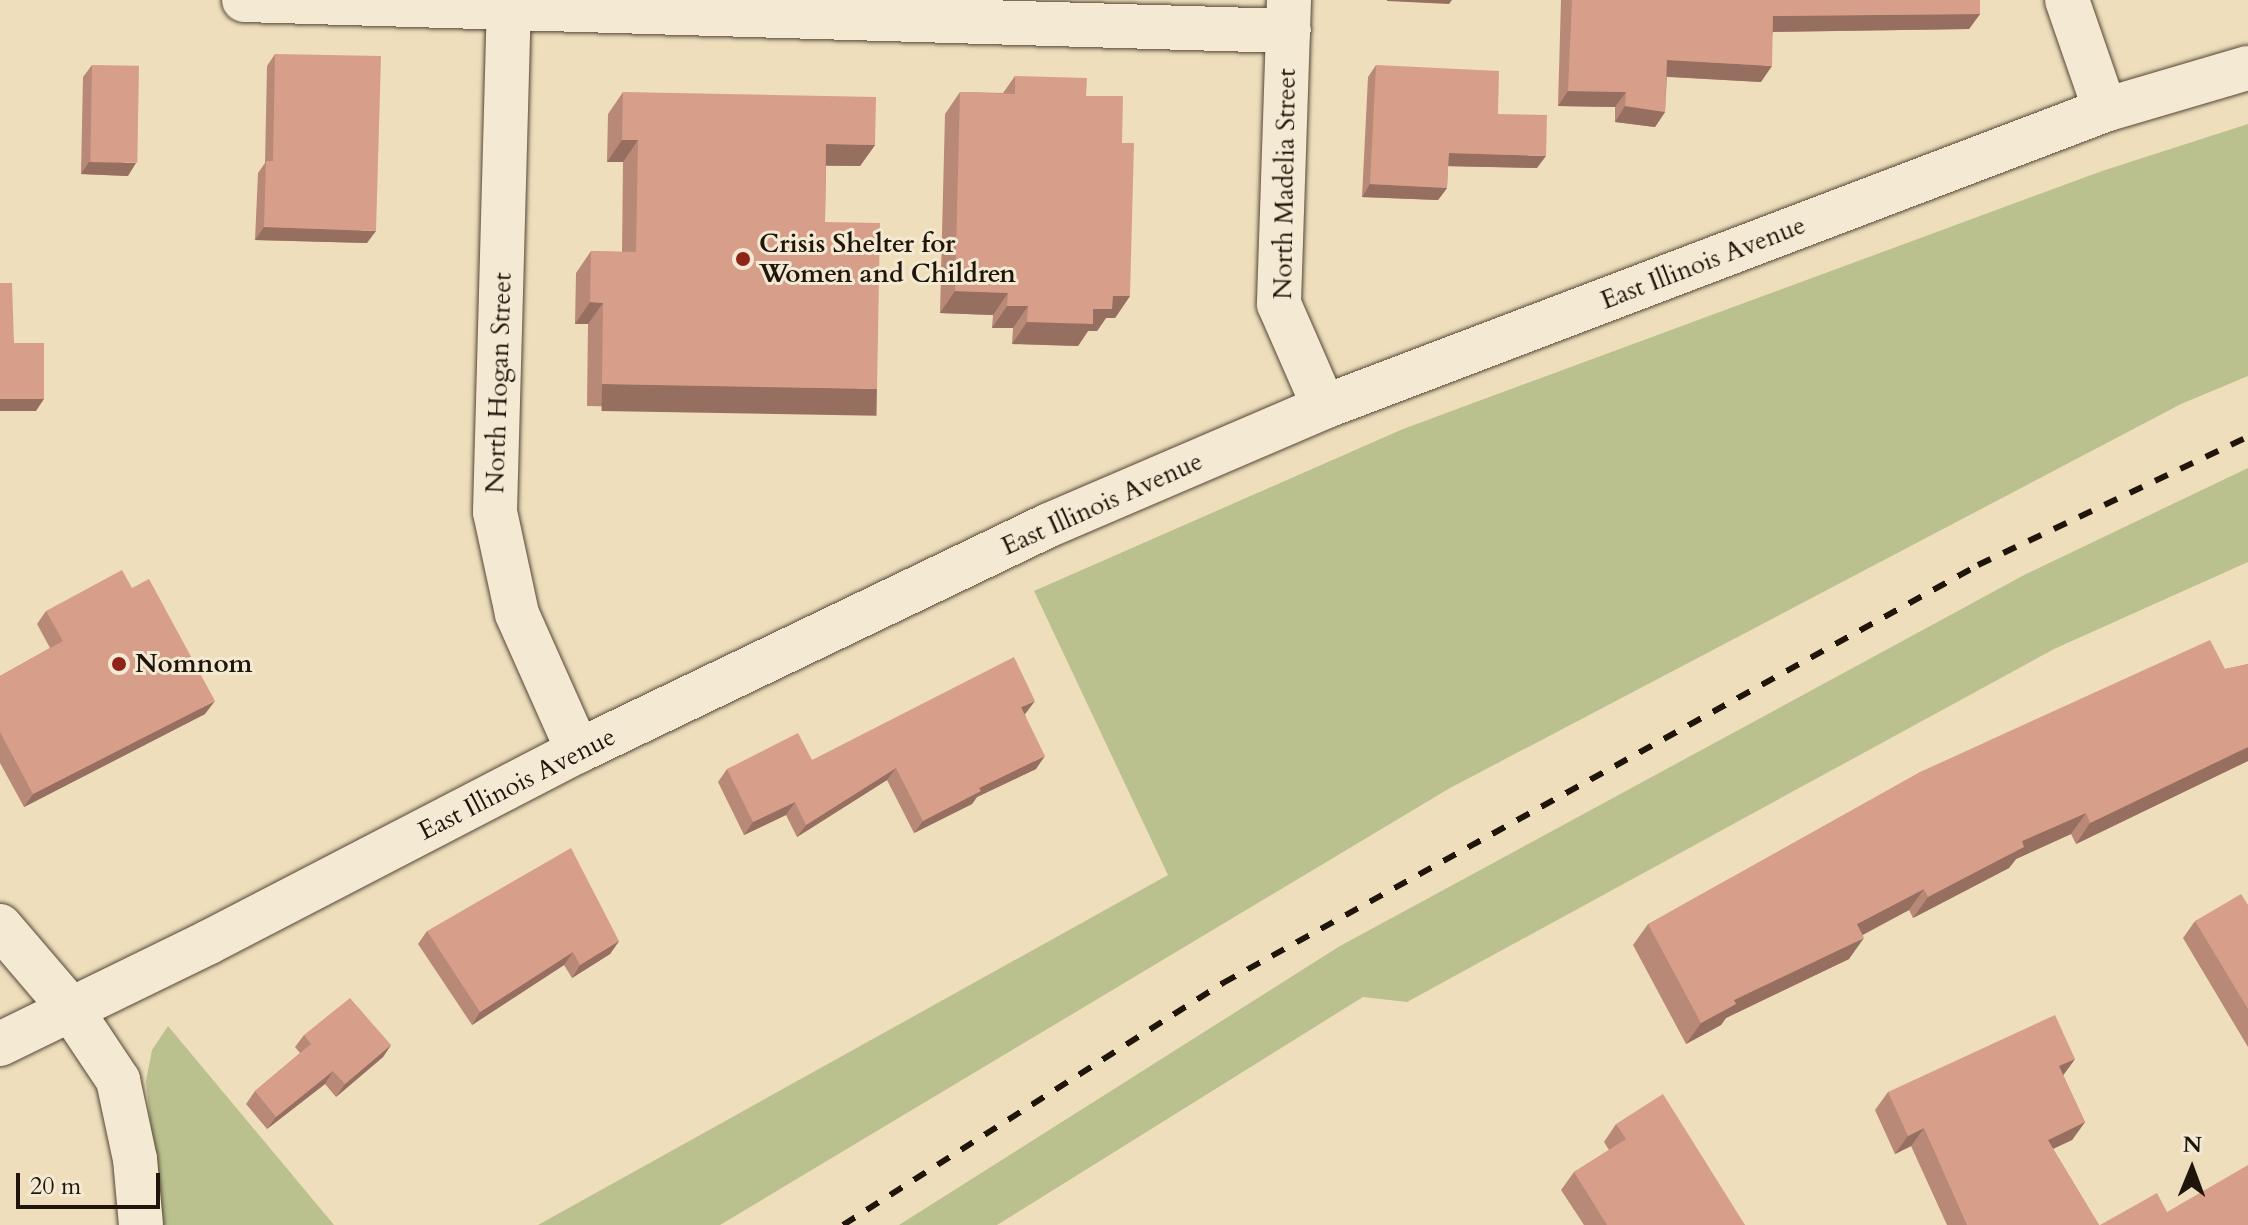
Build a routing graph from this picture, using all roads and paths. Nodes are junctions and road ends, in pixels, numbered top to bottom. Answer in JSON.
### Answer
{"nodes":[{"id":1,"x":244,"y":0,"type":"edge"},
{"id":2,"x":2067,"y":0,"type":"edge"},
{"id":3,"x":509,"y":4,"type":"edge"},
{"id":4,"x":1289,"y":16,"type":"edge"},
{"id":5,"x":2248,"y":68,"type":"edge"},
{"id":6,"x":2105,"y":110,"type":"junction"},
{"id":7,"x":1324,"y":407,"type":"junction"},
{"id":8,"x":578,"y":751,"type":"junction"},
{"id":9,"x":0,"y":926,"type":"edge"},
{"id":10,"x":70,"y":1008,"type":"junction"},
{"id":11,"x":0,"y":1044,"type":"edge"},
{"id":12,"x":141,"y":1225,"type":"edge"}],
"edges":[{"from":1,"to":3,"type":"main road"},
{"from":2,"to":6,"type":"main road"},
{"from":3,"to":4,"type":"main road"},
{"from":3,"to":8,"type":"main road","name":"North Hogan Street"},
{"from":4,"to":7,"type":"main road","name":"North Madelia Street"},
{"from":5,"to":6,"type":"main road","name":"East Illinois Avenue"},
{"from":6,"to":7,"type":"main road","name":"East Illinois Avenue"},
{"from":7,"to":8,"type":"main road","name":"East Illinois Avenue"},
{"from":8,"to":10,"type":"main road","name":"East Illinois Avenue"},
{"from":9,"to":10,"type":"main road"},
{"from":10,"to":11,"type":"main road","name":"East Illinois Avenue"},
{"from":10,"to":12,"type":"main road"}]}
